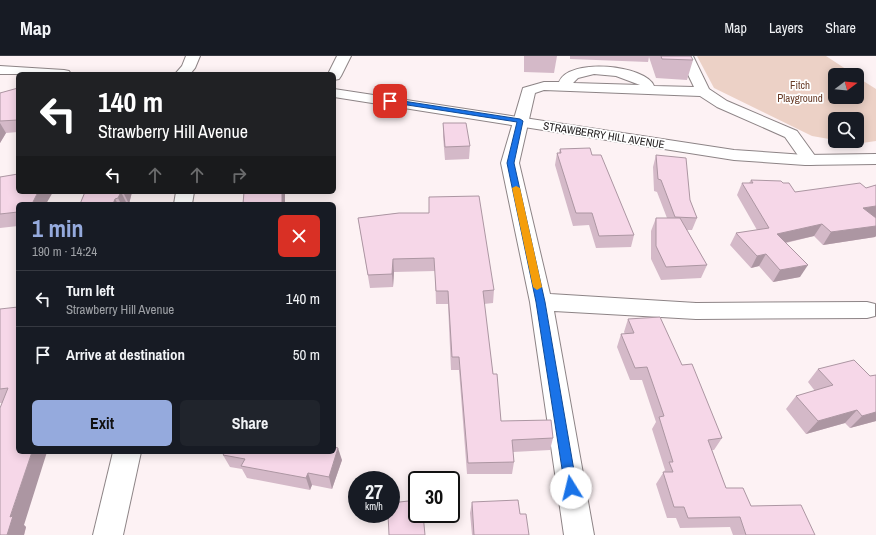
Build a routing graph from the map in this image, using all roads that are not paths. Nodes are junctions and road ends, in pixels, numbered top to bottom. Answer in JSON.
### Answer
{"nodes":[{"id":1,"x":193,"y":56,"type":"edge"},
{"id":2,"x":344,"y":56,"type":"edge"},
{"id":3,"x":686,"y":56,"type":"edge"},
{"id":4,"x":0,"y":70,"type":"edge"},
{"id":5,"x":32,"y":72,"type":"edge"},
{"id":6,"x":184,"y":72,"type":"edge"},
{"id":7,"x":336,"y":72,"type":"edge"},
{"id":8,"x":703,"y":92,"type":"junction"},
{"id":9,"x":336,"y":93,"type":"edge"},
{"id":10,"x":520,"y":121,"type":"junction"},
{"id":11,"x":876,"y":159,"type":"edge"},
{"id":12,"x":810,"y":160,"type":"junction"},
{"id":13,"x":541,"y":302,"type":"junction"},
{"id":14,"x":867,"y":310,"type":"dead end"},
{"id":15,"x":127,"y":454,"type":"edge"},
{"id":16,"x":108,"y":535,"type":"edge"},
{"id":17,"x":579,"y":535,"type":"edge"}],
"edges":[{"from":1,"to":6,"type":"main road"},
{"from":2,"to":7,"type":"main road"},
{"from":3,"to":8,"type":"main road"},
{"from":4,"to":5,"type":"main road"},
{"from":8,"to":10,"type":"main road"},
{"from":8,"to":12,"type":"main road"},
{"from":9,"to":10,"type":"main road","name":"STRAWBERRY HILL AVENUE"},
{"from":10,"to":12,"type":"main road","name":"STRAWBERRY HILL AVENUE"},
{"from":10,"to":13,"type":"main road"},
{"from":11,"to":12,"type":"main road","name":"STRAWBERRY HILL AVENUE"},
{"from":13,"to":14,"type":"main road"},
{"from":13,"to":17,"type":"main road"},
{"from":15,"to":16,"type":"main road"}]}
